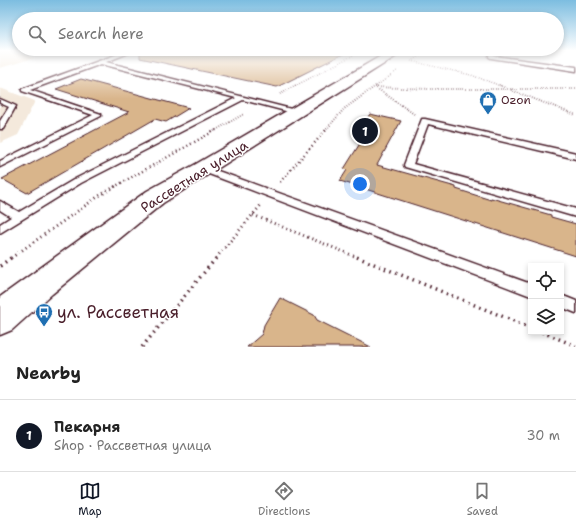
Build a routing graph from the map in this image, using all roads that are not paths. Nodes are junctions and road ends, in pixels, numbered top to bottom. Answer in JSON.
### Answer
{"nodes":[{"id":1,"x":89,"y":66,"type":"edge"},
{"id":2,"x":117,"y":66,"type":"edge"},
{"id":3,"x":385,"y":66,"type":"edge"},
{"id":4,"x":556,"y":66,"type":"edge"},
{"id":5,"x":576,"y":69,"type":"edge"},
{"id":6,"x":242,"y":98,"type":"junction"},
{"id":7,"x":0,"y":101,"type":"edge"},
{"id":8,"x":297,"y":112,"type":"junction"},
{"id":9,"x":0,"y":127,"type":"edge"},
{"id":10,"x":576,"y":156,"type":"edge"},
{"id":11,"x":0,"y":164,"type":"edge"},
{"id":12,"x":204,"y":169,"type":"junction"},
{"id":13,"x":0,"y":205,"type":"edge"},
{"id":14,"x":576,"y":213,"type":"edge"},
{"id":15,"x":19,"y":217,"type":"junction"},
{"id":16,"x":0,"y":229,"type":"edge"},
{"id":17,"x":528,"y":289,"type":"edge"},
{"id":18,"x":564,"y":302,"type":"edge"},
{"id":19,"x":576,"y":307,"type":"edge"},
{"id":20,"x":0,"y":318,"type":"edge"}],
"edges":[{"from":1,"to":11,"type":"lane"},
{"from":2,"to":6,"type":"lane"},
{"from":3,"to":8,"type":"street","name":"Рассветная улица"},
{"from":4,"to":5,"type":"lane"},
{"from":6,"to":8,"type":"lane"},
{"from":6,"to":15,"type":"lane"},
{"from":7,"to":9,"type":"lane"},
{"from":8,"to":12,"type":"street","name":"Рассветная улица"},
{"from":10,"to":14,"type":"lane"},
{"from":12,"to":17,"type":"lane"},
{"from":12,"to":20,"type":"street","name":"Рассветная улица"},
{"from":13,"to":15,"type":"lane"},
{"from":15,"to":16,"type":"lane"},
{"from":18,"to":19,"type":"lane"}]}
